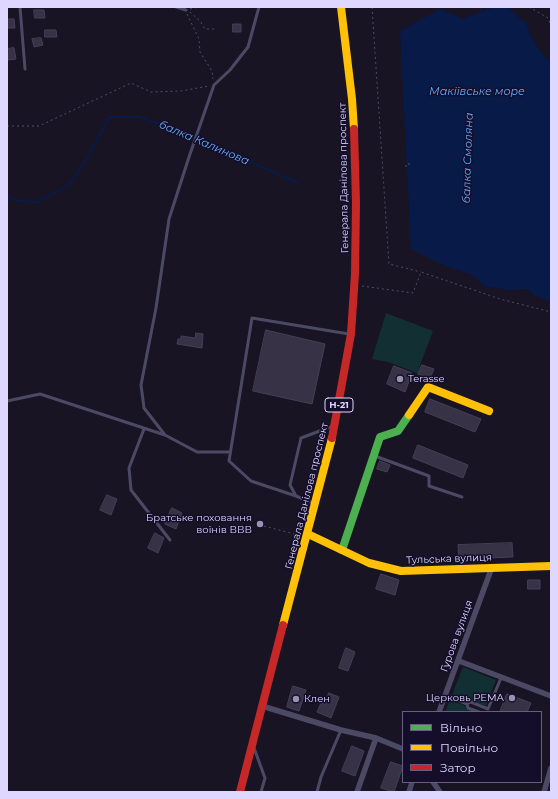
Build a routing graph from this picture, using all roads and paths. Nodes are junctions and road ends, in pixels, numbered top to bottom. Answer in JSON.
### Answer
{"nodes":[{"id":1,"x":20,"y":7,"type":"edge"},
{"id":2,"x":176,"y":7,"type":"edge"},
{"id":3,"x":199,"y":7,"type":"edge"},
{"id":4,"x":258,"y":7,"type":"edge"},
{"id":5,"x":341,"y":7,"type":"edge"},
{"id":6,"x":372,"y":7,"type":"edge"},
{"id":7,"x":529,"y":7,"type":"edge"},
{"id":8,"x":186,"y":10,"type":"junction"},
{"id":9,"x":551,"y":26,"type":"edge"},
{"id":10,"x":216,"y":29,"type":"dead end"},
{"id":11,"x":25,"y":69,"type":"dead end"},
{"id":12,"x":214,"y":85,"type":"junction"},
{"id":13,"x":7,"y":126,"type":"edge"},
{"id":14,"x":409,"y":163,"type":"dead end"},
{"id":15,"x":406,"y":166,"type":"dead end"},
{"id":16,"x":410,"y":166,"type":"junction"},
{"id":17,"x":410,"y":169,"type":"dead end"},
{"id":18,"x":421,"y":272,"type":"junction"},
{"id":19,"x":354,"y":284,"type":"junction"},
{"id":20,"x":551,"y":312,"type":"edge"},
{"id":21,"x":351,"y":334,"type":"junction"},
{"id":22,"x":7,"y":401,"type":"edge"},
{"id":23,"x":489,"y":411,"type":"dead end"},
{"id":24,"x":335,"y":426,"type":"junction"},
{"id":25,"x":144,"y":429,"type":"junction"},
{"id":26,"x":165,"y":435,"type":"junction"},
{"id":27,"x":230,"y":452,"type":"junction"},
{"id":28,"x":373,"y":456,"type":"junction"},
{"id":29,"x":296,"y":496,"type":"junction"},
{"id":30,"x":462,"y":497,"type":"dead end"},
{"id":31,"x":316,"y":504,"type":"junction"},
{"id":32,"x":264,"y":526,"type":"dead end"},
{"id":33,"x":308,"y":535,"type":"junction"},
{"id":34,"x":170,"y":540,"type":"dead end"},
{"id":35,"x":342,"y":550,"type":"junction"},
{"id":36,"x":551,"y":566,"type":"edge"},
{"id":37,"x":492,"y":567,"type":"junction"},
{"id":38,"x":459,"y":661,"type":"junction"},
{"id":39,"x":501,"y":678,"type":"junction"},
{"id":40,"x":445,"y":695,"type":"junction"},
{"id":41,"x":551,"y":696,"type":"edge"},
{"id":42,"x":467,"y":704,"type":"junction"},
{"id":43,"x":262,"y":706,"type":"junction"},
{"id":44,"x":439,"y":711,"type":"edge"},
{"id":45,"x":476,"y":711,"type":"edge"},
{"id":46,"x":341,"y":730,"type":"junction"},
{"id":47,"x":376,"y":738,"type":"junction"},
{"id":48,"x":253,"y":743,"type":"junction"},
{"id":49,"x":402,"y":749,"type":"edge"},
{"id":50,"x":551,"y":768,"type":"edge"},
{"id":51,"x":434,"y":783,"type":"edge"},
{"id":52,"x":240,"y":792,"type":"edge"},
{"id":53,"x":261,"y":792,"type":"edge"},
{"id":54,"x":317,"y":792,"type":"edge"},
{"id":55,"x":356,"y":792,"type":"edge"},
{"id":56,"x":440,"y":792,"type":"edge"},
{"id":57,"x":544,"y":792,"type":"edge"}],
"edges":[{"from":1,"to":11,"type":"lane"},
{"from":2,"to":8,"type":"lane"},
{"from":3,"to":8,"type":"path"},
{"from":4,"to":12,"type":"lane"},
{"from":5,"to":19,"type":"main road","name":"Генерала Данілова проспект","number":"Н-21"},
{"from":6,"to":18,"type":"path"},
{"from":7,"to":9,"type":"path"},
{"from":8,"to":10,"type":"path"},
{"from":8,"to":12,"type":"path"},
{"from":12,"to":13,"type":"path"},
{"from":12,"to":26,"type":"lane"},
{"from":14,"to":16,"type":"path"},
{"from":15,"to":16,"type":"path"},
{"from":16,"to":17,"type":"path"},
{"from":18,"to":19,"type":"path"},
{"from":18,"to":20,"type":"path"},
{"from":19,"to":21,"type":"main road","name":"Генерала Данілова проспект","number":"Н-21"},
{"from":21,"to":24,"type":"main road","name":"Генерала Данілова проспект","number":"Н-21"},
{"from":21,"to":27,"type":"lane"},
{"from":22,"to":25,"type":"lane"},
{"from":23,"to":28,"type":"main road"},
{"from":24,"to":29,"type":"lane"},
{"from":24,"to":31,"type":"main road","name":"Генерала Данілова проспект","number":"Н-21"},
{"from":25,"to":26,"type":"lane"},
{"from":25,"to":34,"type":"lane"},
{"from":26,"to":27,"type":"lane"},
{"from":27,"to":29,"type":"lane"},
{"from":28,"to":30,"type":"lane"},
{"from":28,"to":35,"type":"main road"},
{"from":29,"to":31,"type":"lane"},
{"from":31,"to":33,"type":"main road","name":"Генерала Данілова проспект","number":"Н-21"},
{"from":32,"to":33,"type":"path"},
{"from":33,"to":35,"type":"main road","name":"Тульська вулиця"},
{"from":33,"to":43,"type":"main road","name":"Генерала Данілова проспект","number":"Н-21"},
{"from":35,"to":37,"type":"main road","name":"Тульська вулиця"},
{"from":36,"to":37,"type":"main road","name":"Тульська вулиця"},
{"from":37,"to":38,"type":"street","name":"Гурова вулиця"},
{"from":38,"to":39,"type":"street"},
{"from":38,"to":40,"type":"street","name":"Гурова вулиця"},
{"from":39,"to":41,"type":"street"},
{"from":39,"to":42,"type":"lane"},
{"from":40,"to":42,"type":"lane"},
{"from":40,"to":44,"type":"street","name":"Гурова вулиця"},
{"from":42,"to":45,"type":"lane"},
{"from":43,"to":46,"type":"street"},
{"from":43,"to":48,"type":"main road","name":"Генерала Данілова проспект","number":"Н-21"},
{"from":46,"to":47,"type":"street"},
{"from":46,"to":54,"type":"lane"},
{"from":47,"to":49,"type":"street"},
{"from":47,"to":55,"type":"street"},
{"from":48,"to":52,"type":"main road","name":"Генерала Данілова проспект","number":"Н-21"},
{"from":48,"to":53,"type":"lane"},
{"from":50,"to":57,"type":"street"},
{"from":51,"to":56,"type":"street"}]}
